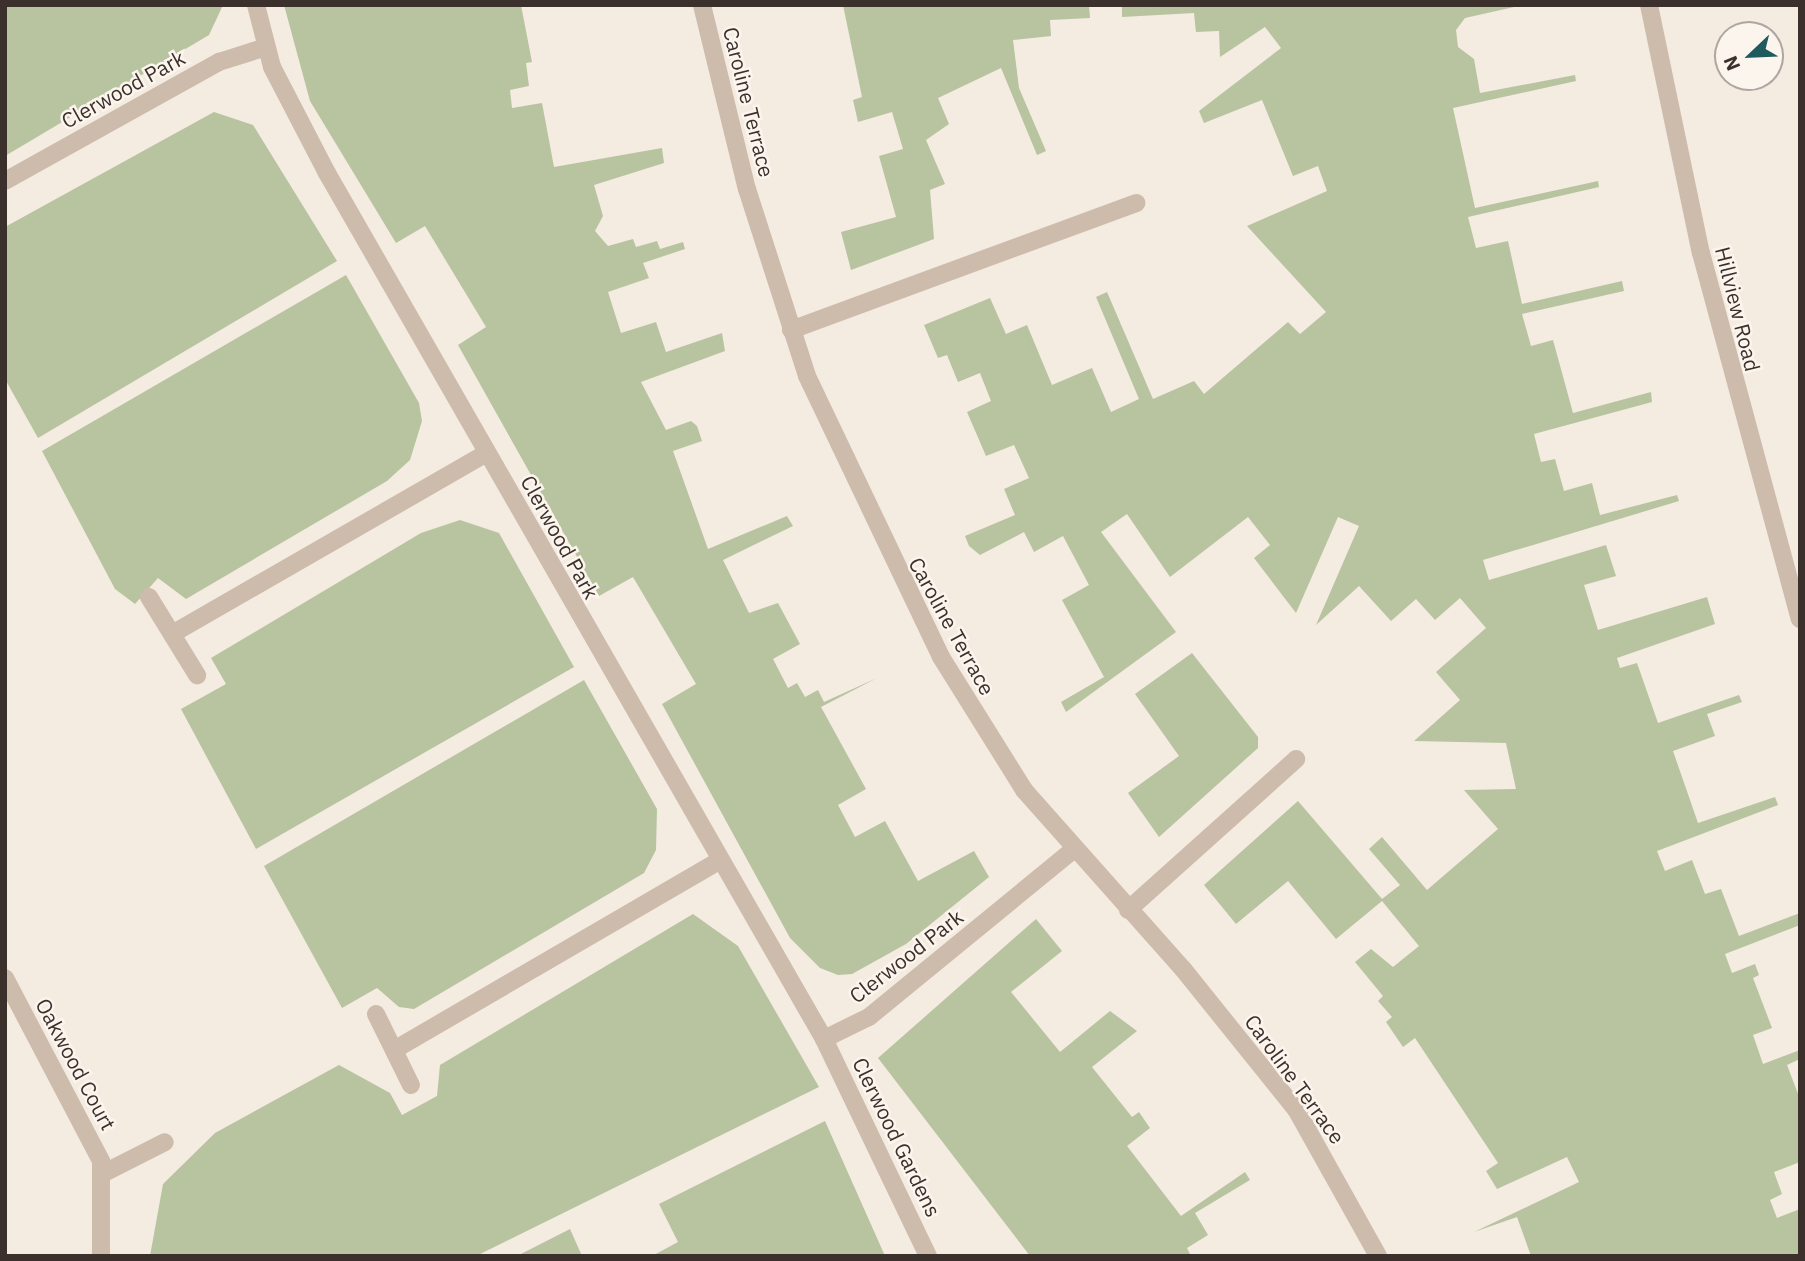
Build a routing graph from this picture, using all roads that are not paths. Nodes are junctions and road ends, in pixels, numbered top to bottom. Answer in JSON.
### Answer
{"nodes":[{"id":1,"x":256,"y":5,"type":"edge"},
{"id":2,"x":702,"y":5,"type":"edge"},
{"id":3,"x":1649,"y":5,"type":"edge"},
{"id":4,"x":266,"y":47,"type":"junction"},
{"id":5,"x":5,"y":181,"type":"edge"},
{"id":6,"x":1136,"y":203,"type":"dead end"},
{"id":7,"x":791,"y":330,"type":"junction"},
{"id":8,"x":487,"y":453,"type":"junction"},
{"id":9,"x":149,"y":597,"type":"dead end"},
{"id":10,"x":1800,"y":620,"type":"edge"},
{"id":11,"x":172,"y":634,"type":"junction"},
{"id":12,"x":197,"y":676,"type":"dead end"},
{"id":13,"x":1296,"y":759,"type":"dead end"},
{"id":14,"x":1073,"y":849,"type":"junction"},
{"id":15,"x":719,"y":861,"type":"junction"},
{"id":16,"x":1128,"y":910,"type":"junction"},
{"id":17,"x":5,"y":978,"type":"edge"},
{"id":18,"x":376,"y":1014,"type":"dead end"},
{"id":19,"x":824,"y":1039,"type":"junction"},
{"id":20,"x":394,"y":1050,"type":"junction"},
{"id":21,"x":411,"y":1085,"type":"dead end"},
{"id":22,"x":165,"y":1142,"type":"dead end"},
{"id":23,"x":104,"y":1173,"type":"junction"},
{"id":24,"x":101,"y":1256,"type":"edge"},
{"id":25,"x":928,"y":1256,"type":"edge"},
{"id":26,"x":1378,"y":1256,"type":"edge"}],
"edges":[{"from":1,"to":4,"type":"street","name":"Clerwood Park"},
{"from":2,"to":7,"type":"street","name":"Caroline Terrace"},
{"from":3,"to":10,"type":"street","name":"Hillview Road"},
{"from":4,"to":5,"type":"street","name":"Clerwood Park"},
{"from":4,"to":8,"type":"street","name":"Clerwood Park"},
{"from":6,"to":7,"type":"street"},
{"from":7,"to":14,"type":"street","name":"Caroline Terrace"},
{"from":8,"to":11,"type":"street"},
{"from":8,"to":15,"type":"street","name":"Clerwood Park"},
{"from":9,"to":11,"type":"street"},
{"from":11,"to":12,"type":"street"},
{"from":13,"to":16,"type":"street"},
{"from":14,"to":16,"type":"street","name":"Caroline Terrace"},
{"from":14,"to":19,"type":"street","name":"Clerwood Park"},
{"from":15,"to":19,"type":"street","name":"Clerwood Park"},
{"from":15,"to":20,"type":"street"},
{"from":16,"to":26,"type":"street","name":"Caroline Terrace"},
{"from":17,"to":23,"type":"street","name":"Oakwood Court"},
{"from":18,"to":20,"type":"street"},
{"from":19,"to":25,"type":"street","name":"Clerwood Gardens"},
{"from":20,"to":21,"type":"street"},
{"from":22,"to":23,"type":"street"},
{"from":23,"to":24,"type":"street","name":"Oakwood Court"}]}
